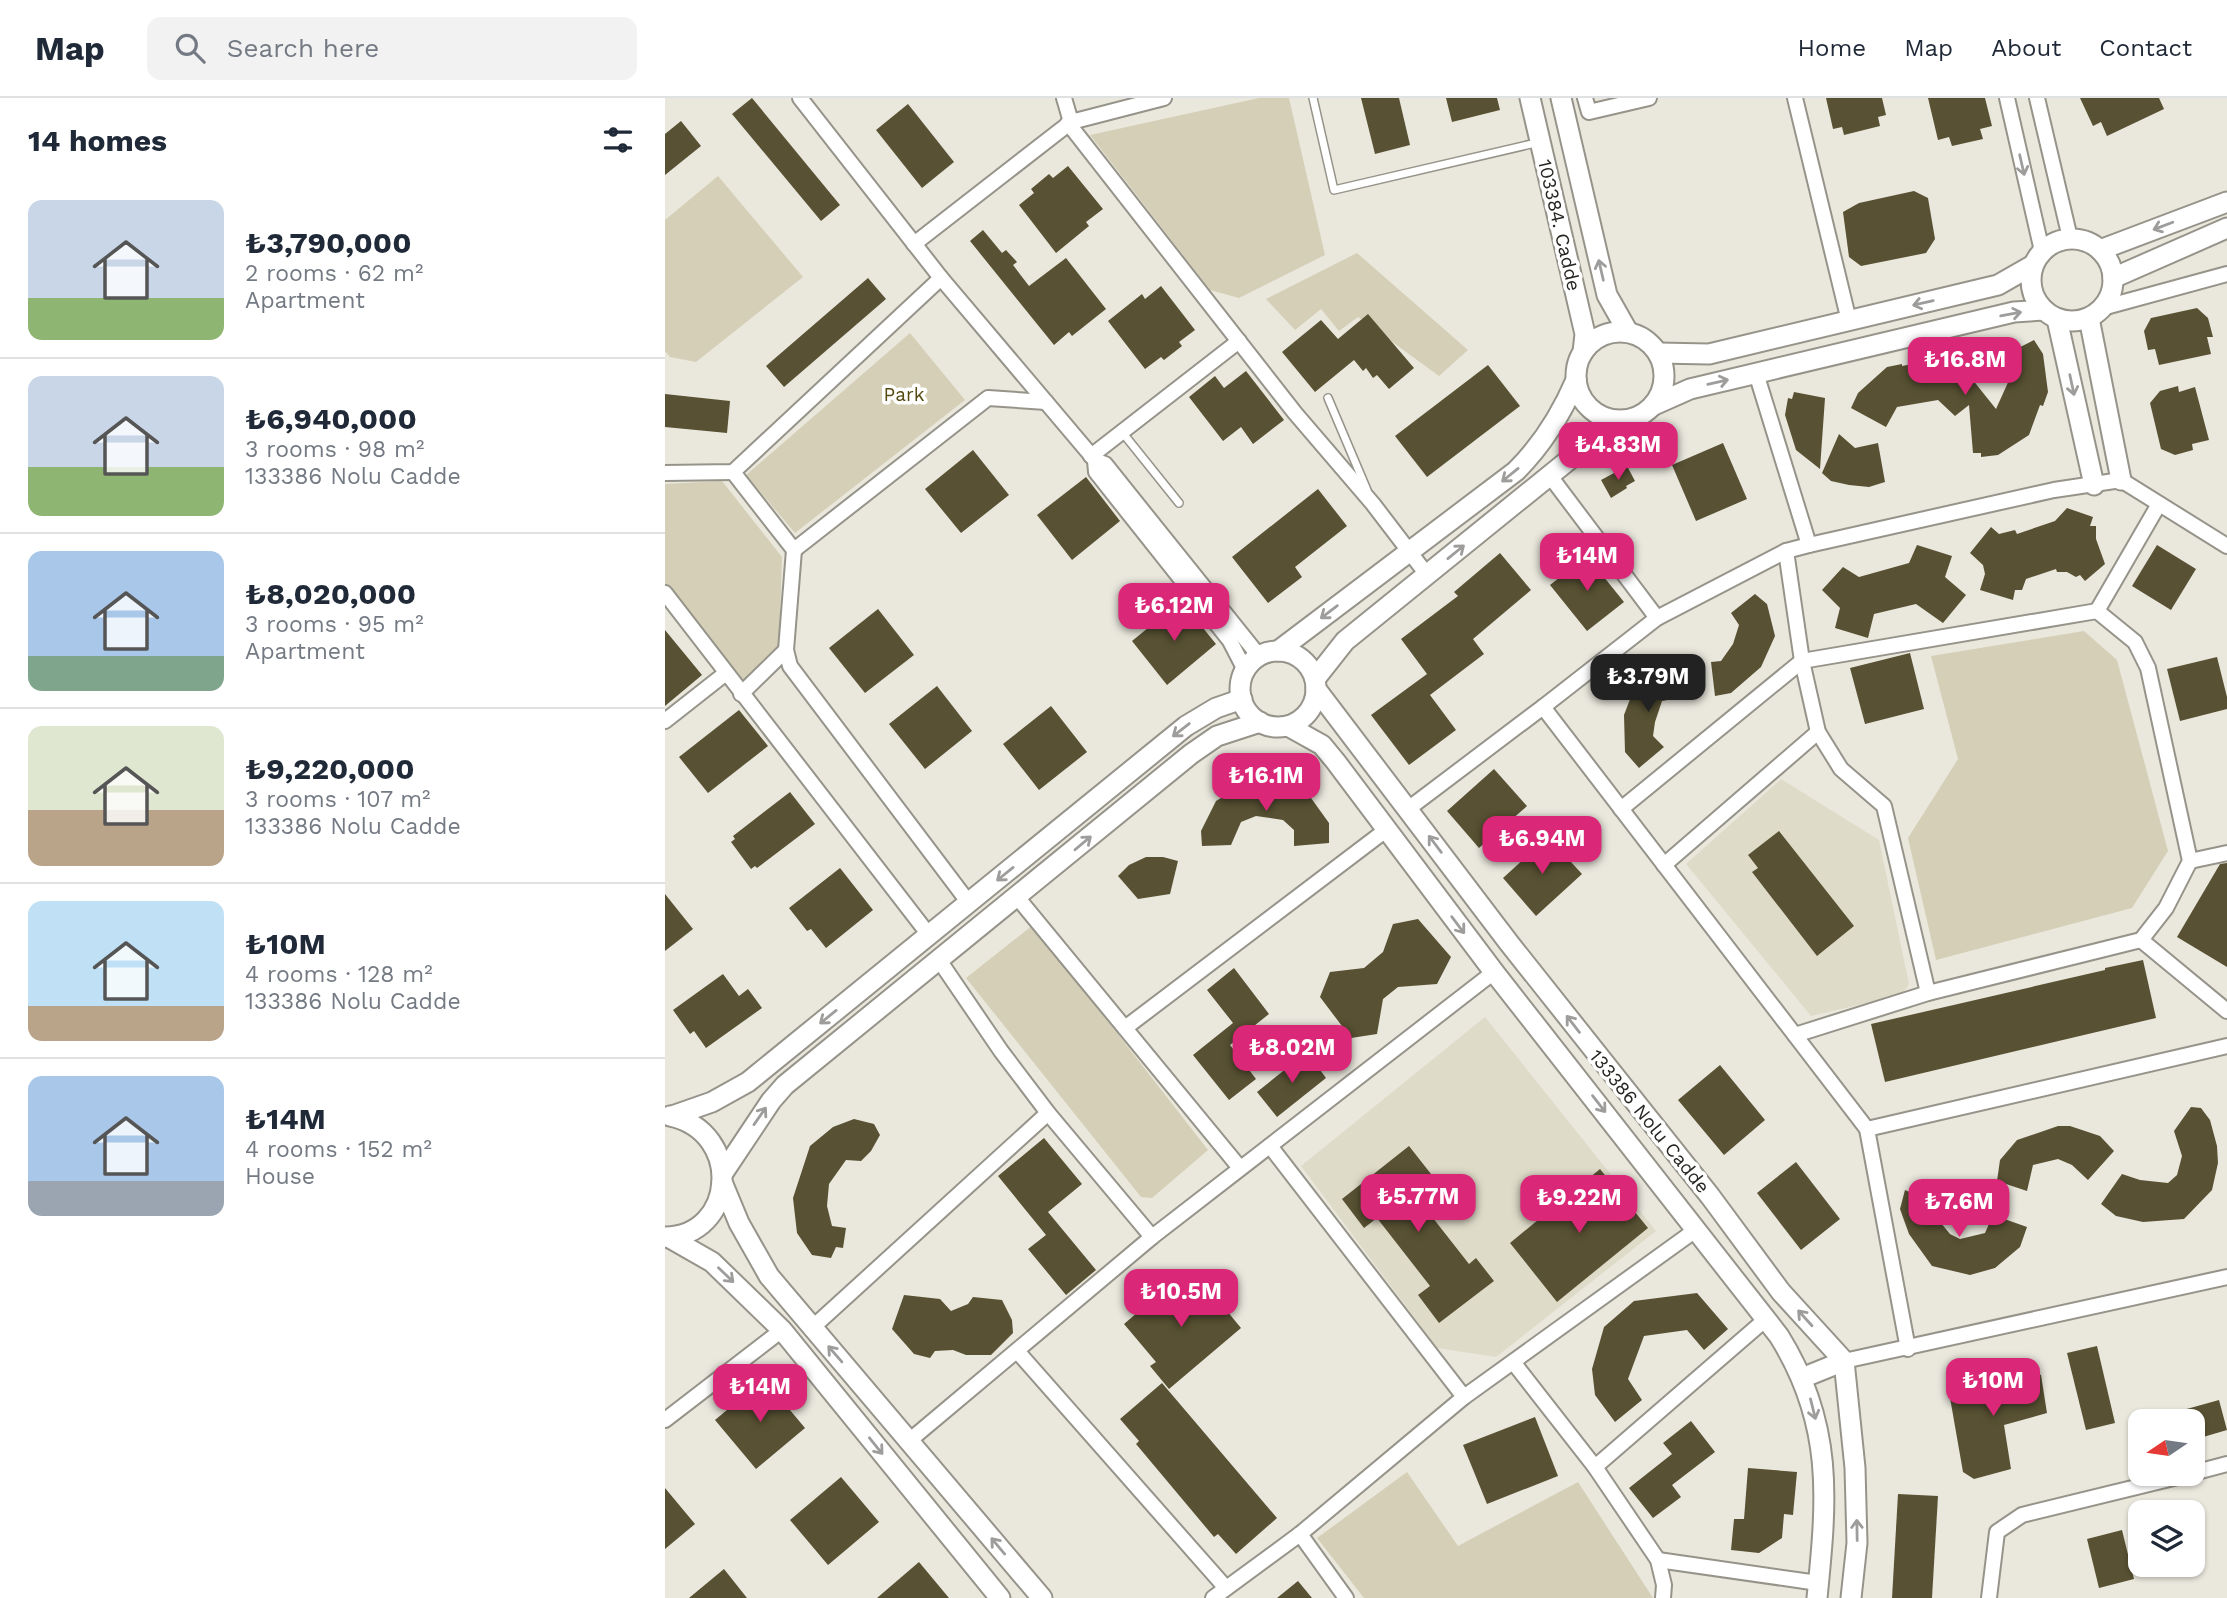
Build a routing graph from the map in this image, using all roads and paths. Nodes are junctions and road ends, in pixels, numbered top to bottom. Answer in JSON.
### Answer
{"nodes":[{"id":1,"x":800,"y":98,"type":"edge"},
{"id":2,"x":1064,"y":98,"type":"edge"},
{"id":3,"x":1164,"y":98,"type":"edge"},
{"id":4,"x":1313,"y":98,"type":"edge"},
{"id":5,"x":1530,"y":98,"type":"edge"},
{"id":6,"x":1561,"y":98,"type":"edge"},
{"id":7,"x":1585,"y":98,"type":"edge"},
{"id":8,"x":1649,"y":98,"type":"edge"},
{"id":9,"x":1795,"y":98,"type":"edge"},
{"id":10,"x":2007,"y":98,"type":"edge"},
{"id":11,"x":2037,"y":98,"type":"edge"},
{"id":12,"x":1069,"y":122,"type":"junction"},
{"id":13,"x":1541,"y":142,"type":"junction"},
{"id":14,"x":2227,"y":202,"type":"edge"},
{"id":15,"x":2227,"y":228,"type":"edge"},
{"id":16,"x":2070,"y":239,"type":"junction"},
{"id":17,"x":913,"y":244,"type":"junction"},
{"id":18,"x":2100,"y":250,"type":"junction"},
{"id":19,"x":2037,"y":258,"type":"junction"},
{"id":20,"x":2227,"y":274,"type":"edge"},
{"id":21,"x":941,"y":278,"type":"junction"},
{"id":22,"x":2113,"y":278,"type":"junction"},
{"id":23,"x":2095,"y":313,"type":"junction"},
{"id":24,"x":2050,"y":314,"type":"junction"},
{"id":25,"x":1849,"y":321,"type":"junction"},
{"id":26,"x":1628,"y":332,"type":"junction"},
{"id":27,"x":1239,"y":341,"type":"junction"},
{"id":28,"x":1583,"y":352,"type":"junction"},
{"id":29,"x":1658,"y":353,"type":"junction"},
{"id":30,"x":1756,"y":373,"type":"junction"},
{"id":31,"x":1576,"y":380,"type":"junction"},
{"id":32,"x":1328,"y":398,"type":"dead end"},
{"id":33,"x":1045,"y":402,"type":"junction"},
{"id":34,"x":1654,"y":405,"type":"junction"},
{"id":35,"x":1621,"y":421,"type":"junction"},
{"id":36,"x":1122,"y":432,"type":"junction"},
{"id":37,"x":1093,"y":458,"type":"junction"},
{"id":38,"x":733,"y":472,"type":"junction"},
{"id":39,"x":665,"y":473,"type":"edge"},
{"id":40,"x":1550,"y":476,"type":"junction"},
{"id":41,"x":2121,"y":480,"type":"junction"},
{"id":42,"x":2094,"y":485,"type":"junction"},
{"id":43,"x":1179,"y":503,"type":"dead end"},
{"id":44,"x":1373,"y":504,"type":"junction"},
{"id":45,"x":2159,"y":504,"type":"junction"},
{"id":46,"x":1809,"y":545,"type":"junction"},
{"id":47,"x":2227,"y":546,"type":"edge"},
{"id":48,"x":794,"y":550,"type":"junction"},
{"id":49,"x":1409,"y":551,"type":"junction"},
{"id":50,"x":1786,"y":551,"type":"junction"},
{"id":51,"x":1428,"y":576,"type":"junction"},
{"id":52,"x":665,"y":593,"type":"edge"},
{"id":53,"x":2097,"y":611,"type":"junction"},
{"id":54,"x":1657,"y":618,"type":"junction"},
{"id":55,"x":786,"y":650,"type":"junction"},
{"id":56,"x":1261,"y":659,"type":"junction"},
{"id":57,"x":1802,"y":661,"type":"junction"},
{"id":58,"x":726,"y":673,"type":"junction"},
{"id":59,"x":1316,"y":684,"type":"junction"},
{"id":60,"x":741,"y":694,"type":"junction"},
{"id":61,"x":1242,"y":699,"type":"junction"},
{"id":62,"x":1543,"y":707,"type":"junction"},
{"id":63,"x":665,"y":721,"type":"edge"},
{"id":64,"x":1259,"y":722,"type":"junction"},
{"id":65,"x":1289,"y":726,"type":"junction"},
{"id":66,"x":1818,"y":732,"type":"junction"},
{"id":67,"x":1408,"y":808,"type":"junction"},
{"id":68,"x":1621,"y":809,"type":"junction"},
{"id":69,"x":1386,"y":830,"type":"junction"},
{"id":70,"x":2227,"y":853,"type":"edge"},
{"id":71,"x":2190,"y":861,"type":"junction"},
{"id":72,"x":1664,"y":865,"type":"junction"},
{"id":73,"x":1017,"y":897,"type":"junction"},
{"id":74,"x":969,"y":903,"type":"junction"},
{"id":75,"x":929,"y":935,"type":"junction"},
{"id":76,"x":2141,"y":940,"type":"junction"},
{"id":77,"x":939,"y":960,"type":"junction"},
{"id":78,"x":1494,"y":972,"type":"junction"},
{"id":79,"x":1928,"y":993,"type":"junction"},
{"id":80,"x":2227,"y":1011,"type":"edge"},
{"id":81,"x":1125,"y":1028,"type":"junction"},
{"id":82,"x":1795,"y":1035,"type":"junction"},
{"id":83,"x":2227,"y":1046,"type":"edge"},
{"id":84,"x":1048,"y":1113,"type":"junction"},
{"id":85,"x":668,"y":1116,"type":"edge"},
{"id":86,"x":1867,"y":1129,"type":"junction"},
{"id":87,"x":1270,"y":1146,"type":"junction"},
{"id":88,"x":1240,"y":1168,"type":"junction"},
{"id":89,"x":722,"y":1177,"type":"junction"},
{"id":90,"x":1697,"y":1229,"type":"junction"},
{"id":91,"x":1152,"y":1237,"type":"junction"},
{"id":92,"x":667,"y":1238,"type":"edge"},
{"id":93,"x":2227,"y":1277,"type":"edge"},
{"id":94,"x":1766,"y":1319,"type":"junction"},
{"id":95,"x":812,"y":1328,"type":"junction"},
{"id":96,"x":782,"y":1330,"type":"junction"},
{"id":97,"x":1908,"y":1349,"type":"junction"},
{"id":98,"x":1017,"y":1351,"type":"junction"},
{"id":99,"x":1844,"y":1361,"type":"junction"},
{"id":100,"x":1513,"y":1362,"type":"junction"},
{"id":101,"x":1802,"y":1378,"type":"junction"},
{"id":102,"x":1464,"y":1397,"type":"junction"},
{"id":103,"x":665,"y":1420,"type":"edge"},
{"id":104,"x":909,"y":1441,"type":"junction"},
{"id":105,"x":2227,"y":1464,"type":"edge"},
{"id":106,"x":1595,"y":1467,"type":"junction"},
{"id":107,"x":2205,"y":1470,"type":"edge"},
{"id":108,"x":2139,"y":1486,"type":"edge"},
{"id":109,"x":1300,"y":1534,"type":"junction"},
{"id":110,"x":1658,"y":1560,"type":"junction"},
{"id":111,"x":1226,"y":1588,"type":"junction"},
{"id":112,"x":1818,"y":1591,"type":"edge"},
{"id":113,"x":1000,"y":1598,"type":"edge"},
{"id":114,"x":1042,"y":1598,"type":"edge"},
{"id":115,"x":1213,"y":1598,"type":"edge"},
{"id":116,"x":1346,"y":1598,"type":"edge"},
{"id":117,"x":1663,"y":1598,"type":"edge"},
{"id":118,"x":1851,"y":1598,"type":"edge"},
{"id":119,"x":1989,"y":1598,"type":"edge"}],
"edges":[{"from":1,"to":17,"type":"street"},
{"from":2,"to":12,"type":"street"},
{"from":3,"to":12,"type":"street"},
{"from":4,"to":13,"type":"lane"},
{"from":5,"to":13,"type":"street","name":"103384. Cadde"},
{"from":26,"to":6,"type":"street","one_way":true},
{"from":7,"to":8,"type":"street"},
{"from":9,"to":25,"type":"street"},
{"from":10,"to":19,"type":"street","one_way":true},
{"from":11,"to":16,"type":"street"},
{"from":12,"to":17,"type":"street"},
{"from":12,"to":27,"type":"street"},
{"from":13,"to":28,"type":"street","name":"103384. Cadde"},
{"from":14,"to":18,"type":"street","one_way":true},
{"from":15,"to":22,"type":"street"},
{"from":16,"to":18,"type":"street"},
{"from":16,"to":19,"type":"street"},
{"from":17,"to":21,"type":"street"},
{"from":18,"to":22,"type":"street"},
{"from":19,"to":24,"type":"street"},
{"from":19,"to":25,"type":"street","one_way":true},
{"from":20,"to":23,"type":"street"},
{"from":21,"to":33,"type":"street"},
{"from":21,"to":38,"type":"street"},
{"from":22,"to":23,"type":"street"},
{"from":23,"to":24,"type":"street"},
{"from":23,"to":41,"type":"street"},
{"from":30,"to":24,"type":"street","one_way":true},
{"from":24,"to":42,"type":"street","one_way":true},
{"from":25,"to":29,"type":"street"},
{"from":26,"to":28,"type":"street"},
{"from":26,"to":29,"type":"street"},
{"from":27,"to":36,"type":"street"},
{"from":27,"to":44,"type":"street"},
{"from":28,"to":31,"type":"street"},
{"from":29,"to":34,"type":"street"},
{"from":34,"to":30,"type":"street","one_way":true},
{"from":30,"to":46,"type":"street"},
{"from":31,"to":35,"type":"street"},
{"from":31,"to":49,"type":"street","one_way":true},
{"from":32,"to":44,"type":"lane"},
{"from":33,"to":37,"type":"street"},
{"from":33,"to":48,"type":"street"},
{"from":34,"to":35,"type":"street"},
{"from":35,"to":40,"type":"street"},
{"from":36,"to":37,"type":"street"},
{"from":36,"to":43,"type":"lane"},
{"from":37,"to":56,"type":"street"},
{"from":38,"to":39,"type":"street"},
{"from":38,"to":48,"type":"street"},
{"from":51,"to":40,"type":"street","one_way":true},
{"from":40,"to":54,"type":"street"},
{"from":41,"to":42,"type":"street"},
{"from":41,"to":45,"type":"street"},
{"from":42,"to":46,"type":"street"},
{"from":44,"to":49,"type":"street"},
{"from":45,"to":47,"type":"street"},
{"from":45,"to":53,"type":"street"},
{"from":46,"to":50,"type":"street"},
{"from":48,"to":55,"type":"street"},
{"from":49,"to":51,"type":"street"},
{"from":49,"to":56,"type":"street","one_way":true},
{"from":50,"to":54,"type":"street"},
{"from":50,"to":57,"type":"street"},
{"from":51,"to":59,"type":"street"},
{"from":52,"to":58,"type":"street"},
{"from":53,"to":57,"type":"street"},
{"from":53,"to":71,"type":"street"},
{"from":54,"to":62,"type":"street"},
{"from":55,"to":60,"type":"street"},
{"from":55,"to":74,"type":"street"},
{"from":56,"to":59,"type":"street"},
{"from":56,"to":61,"type":"street"},
{"from":57,"to":66,"type":"street"},
{"from":57,"to":68,"type":"street"},
{"from":58,"to":60,"type":"street"},
{"from":58,"to":63,"type":"street"},
{"from":59,"to":65,"type":"street"},
{"from":59,"to":67,"type":"street","name":"133386 Nolu Cadde"},
{"from":60,"to":75,"type":"street"},
{"from":61,"to":64,"type":"street"},
{"from":61,"to":74,"type":"street","one_way":true},
{"from":62,"to":67,"type":"street"},
{"from":62,"to":68,"type":"street"},
{"from":64,"to":65,"type":"street"},
{"from":73,"to":64,"type":"street","one_way":true},
{"from":65,"to":69,"type":"street","name":"133386 Nolu Cadde"},
{"from":66,"to":72,"type":"street"},
{"from":66,"to":79,"type":"street"},
{"from":99,"to":67,"type":"street","name":"133386 Nolu Cadde","one_way":true},
{"from":68,"to":72,"type":"street"},
{"from":69,"to":78,"type":"street","name":"133386 Nolu Cadde","one_way":true},
{"from":69,"to":81,"type":"street"},
{"from":70,"to":71,"type":"street"},
{"from":71,"to":76,"type":"street"},
{"from":72,"to":82,"type":"street"},
{"from":73,"to":77,"type":"street"},
{"from":73,"to":81,"type":"street"},
{"from":74,"to":75,"type":"street"},
{"from":75,"to":85,"type":"street","one_way":true},
{"from":76,"to":79,"type":"street"},
{"from":76,"to":80,"type":"street"},
{"from":77,"to":84,"type":"street"},
{"from":89,"to":77,"type":"street","one_way":true},
{"from":78,"to":87,"type":"street"},
{"from":78,"to":90,"type":"street","name":"133386 Nolu Cadde","one_way":true},
{"from":79,"to":82,"type":"street"},
{"from":81,"to":88,"type":"street"},
{"from":82,"to":86,"type":"street"},
{"from":83,"to":86,"type":"street"},
{"from":84,"to":91,"type":"street"},
{"from":84,"to":95,"type":"street"},
{"from":85,"to":89,"type":"street"},
{"from":86,"to":97,"type":"street"},
{"from":87,"to":88,"type":"street"},
{"from":87,"to":102,"type":"street"},
{"from":88,"to":91,"type":"street"},
{"from":89,"to":92,"type":"street"},
{"from":89,"to":95,"type":"street"},
{"from":90,"to":94,"type":"street","name":"133386 Nolu Cadde"},
{"from":90,"to":100,"type":"street"},
{"from":91,"to":98,"type":"street"},
{"from":92,"to":96,"type":"street","one_way":true},
{"from":93,"to":97,"type":"street"},
{"from":94,"to":101,"type":"street","name":"133386 Nolu Cadde"},
{"from":94,"to":106,"type":"street"},
{"from":104,"to":95,"type":"street","one_way":true},
{"from":96,"to":103,"type":"street"},
{"from":96,"to":113,"type":"street","one_way":true},
{"from":97,"to":99,"type":"street"},
{"from":98,"to":104,"type":"street"},
{"from":98,"to":111,"type":"street"},
{"from":99,"to":101,"type":"street"},
{"from":118,"to":99,"type":"street","one_way":true},
{"from":100,"to":102,"type":"street"},
{"from":100,"to":106,"type":"street"},
{"from":101,"to":112,"type":"street","name":"133386 Nolu Cadde","one_way":true},
{"from":102,"to":109,"type":"street"},
{"from":114,"to":104,"type":"street","one_way":true},
{"from":105,"to":107,"type":"street"},
{"from":106,"to":110,"type":"street"},
{"from":108,"to":119,"type":"street"},
{"from":109,"to":111,"type":"street"},
{"from":109,"to":116,"type":"street"},
{"from":110,"to":112,"type":"street"},
{"from":110,"to":117,"type":"street"},
{"from":111,"to":115,"type":"street"}]}
